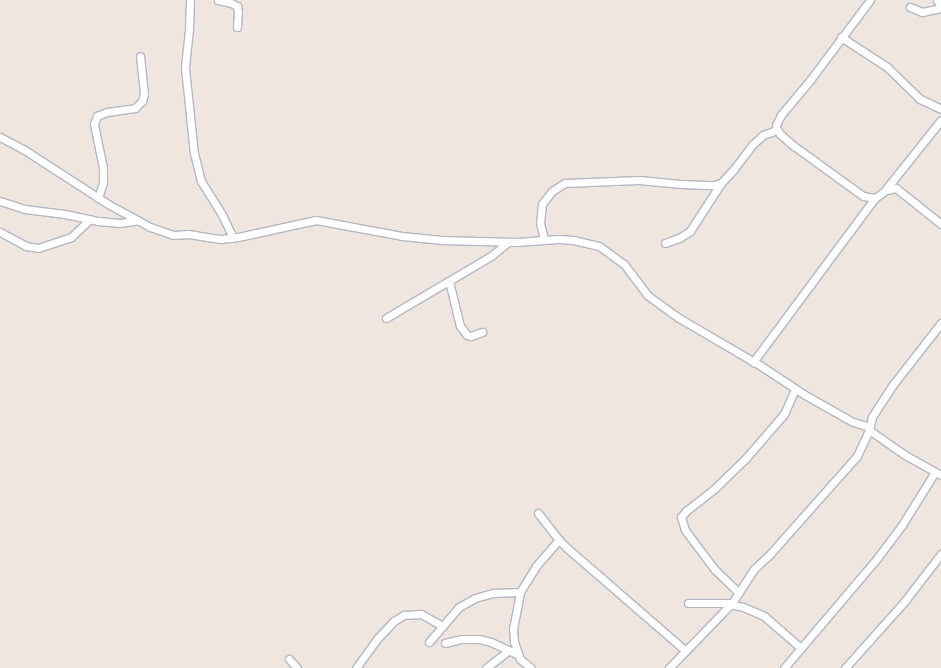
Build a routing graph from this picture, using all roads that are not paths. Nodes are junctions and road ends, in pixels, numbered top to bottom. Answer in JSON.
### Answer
{"nodes":[{"id":1,"x":190,"y":0,"type":"edge"},
{"id":2,"x":218,"y":0,"type":"edge"},
{"id":3,"x":870,"y":0,"type":"edge"},
{"id":4,"x":937,"y":0,"type":"edge"},
{"id":5,"x":910,"y":7,"type":"dead end"},
{"id":6,"x":941,"y":8,"type":"edge"},
{"id":7,"x":237,"y":27,"type":"dead end"},
{"id":8,"x":841,"y":37,"type":"junction"},
{"id":9,"x":140,"y":56,"type":"dead end"},
{"id":10,"x":941,"y":109,"type":"edge"},
{"id":11,"x":941,"y":120,"type":"edge"},
{"id":12,"x":777,"y":130,"type":"junction"},
{"id":13,"x":0,"y":137,"type":"edge"},
{"id":14,"x":721,"y":183,"type":"junction"},
{"id":15,"x":885,"y":191,"type":"junction"},
{"id":16,"x":98,"y":198,"type":"junction"},
{"id":17,"x":875,"y":198,"type":"junction"},
{"id":18,"x":0,"y":201,"type":"edge"},
{"id":19,"x":90,"y":219,"type":"junction"},
{"id":20,"x":138,"y":220,"type":"junction"},
{"id":21,"x":941,"y":224,"type":"edge"},
{"id":22,"x":0,"y":232,"type":"edge"},
{"id":23,"x":233,"y":238,"type":"junction"},
{"id":24,"x":544,"y":239,"type":"junction"},
{"id":25,"x":508,"y":242,"type":"junction"},
{"id":26,"x":665,"y":242,"type":"dead end"},
{"id":27,"x":450,"y":280,"type":"junction"},
{"id":28,"x":386,"y":318,"type":"dead end"},
{"id":29,"x":940,"y":328,"type":"edge"},
{"id":30,"x":482,"y":332,"type":"dead end"},
{"id":31,"x":753,"y":362,"type":"junction"},
{"id":32,"x":796,"y":389,"type":"junction"},
{"id":33,"x":869,"y":429,"type":"junction"},
{"id":34,"x":938,"y":473,"type":"edge"},
{"id":35,"x":538,"y":513,"type":"dead end"},
{"id":36,"x":559,"y":540,"type":"junction"},
{"id":37,"x":941,"y":554,"type":"edge"},
{"id":38,"x":520,"y":592,"type":"junction"},
{"id":39,"x":738,"y":592,"type":"junction"},
{"id":40,"x":688,"y":603,"type":"dead end"},
{"id":41,"x":731,"y":604,"type":"junction"},
{"id":42,"x":442,"y":626,"type":"junction"},
{"id":43,"x":429,"y":642,"type":"dead end"},
{"id":44,"x":444,"y":643,"type":"dead end"},
{"id":45,"x":801,"y":648,"type":"junction"},
{"id":46,"x":509,"y":650,"type":"junction"},
{"id":47,"x":686,"y":651,"type":"junction"},
{"id":48,"x":517,"y":654,"type":"junction"},
{"id":49,"x":289,"y":659,"type":"dead end"},
{"id":50,"x":297,"y":668,"type":"edge"},
{"id":51,"x":356,"y":668,"type":"edge"},
{"id":52,"x":486,"y":668,"type":"edge"},
{"id":53,"x":531,"y":668,"type":"edge"},
{"id":54,"x":669,"y":668,"type":"edge"},
{"id":55,"x":784,"y":668,"type":"edge"},
{"id":56,"x":845,"y":668,"type":"edge"}],
"edges":[{"from":1,"to":23,"type":"street"},
{"from":2,"to":7,"type":"street"},
{"from":3,"to":8,"type":"street"},
{"from":4,"to":6,"type":"street"},
{"from":5,"to":6,"type":"street"},
{"from":8,"to":10,"type":"street"},
{"from":8,"to":12,"type":"street"},
{"from":9,"to":16,"type":"street"},
{"from":11,"to":15,"type":"street"},
{"from":12,"to":14,"type":"street"},
{"from":12,"to":17,"type":"street"},
{"from":13,"to":16,"type":"street"},
{"from":14,"to":24,"type":"street"},
{"from":14,"to":26,"type":"street"},
{"from":15,"to":17,"type":"street"},
{"from":15,"to":21,"type":"street"},
{"from":16,"to":20,"type":"street"},
{"from":17,"to":31,"type":"street"},
{"from":18,"to":19,"type":"street"},
{"from":19,"to":20,"type":"street"},
{"from":19,"to":22,"type":"street"},
{"from":20,"to":23,"type":"street"},
{"from":23,"to":25,"type":"street"},
{"from":24,"to":25,"type":"street"},
{"from":24,"to":31,"type":"street"},
{"from":25,"to":27,"type":"street"},
{"from":27,"to":28,"type":"street"},
{"from":27,"to":30,"type":"street"},
{"from":29,"to":33,"type":"street"},
{"from":31,"to":32,"type":"street"},
{"from":32,"to":33,"type":"street"},
{"from":32,"to":39,"type":"street"},
{"from":33,"to":34,"type":"street"},
{"from":33,"to":39,"type":"street"},
{"from":34,"to":45,"type":"street"},
{"from":35,"to":36,"type":"street"},
{"from":36,"to":38,"type":"street"},
{"from":36,"to":47,"type":"street"},
{"from":37,"to":56,"type":"street"},
{"from":38,"to":42,"type":"street"},
{"from":38,"to":48,"type":"street"},
{"from":39,"to":41,"type":"street"},
{"from":40,"to":41,"type":"street"},
{"from":41,"to":45,"type":"street"},
{"from":41,"to":47,"type":"street"},
{"from":42,"to":43,"type":"street"},
{"from":42,"to":51,"type":"street"},
{"from":44,"to":46,"type":"street"},
{"from":45,"to":55,"type":"street"},
{"from":46,"to":48,"type":"street"},
{"from":46,"to":52,"type":"street"},
{"from":47,"to":54,"type":"street"},
{"from":48,"to":53,"type":"street"},
{"from":49,"to":50,"type":"street"}]}
